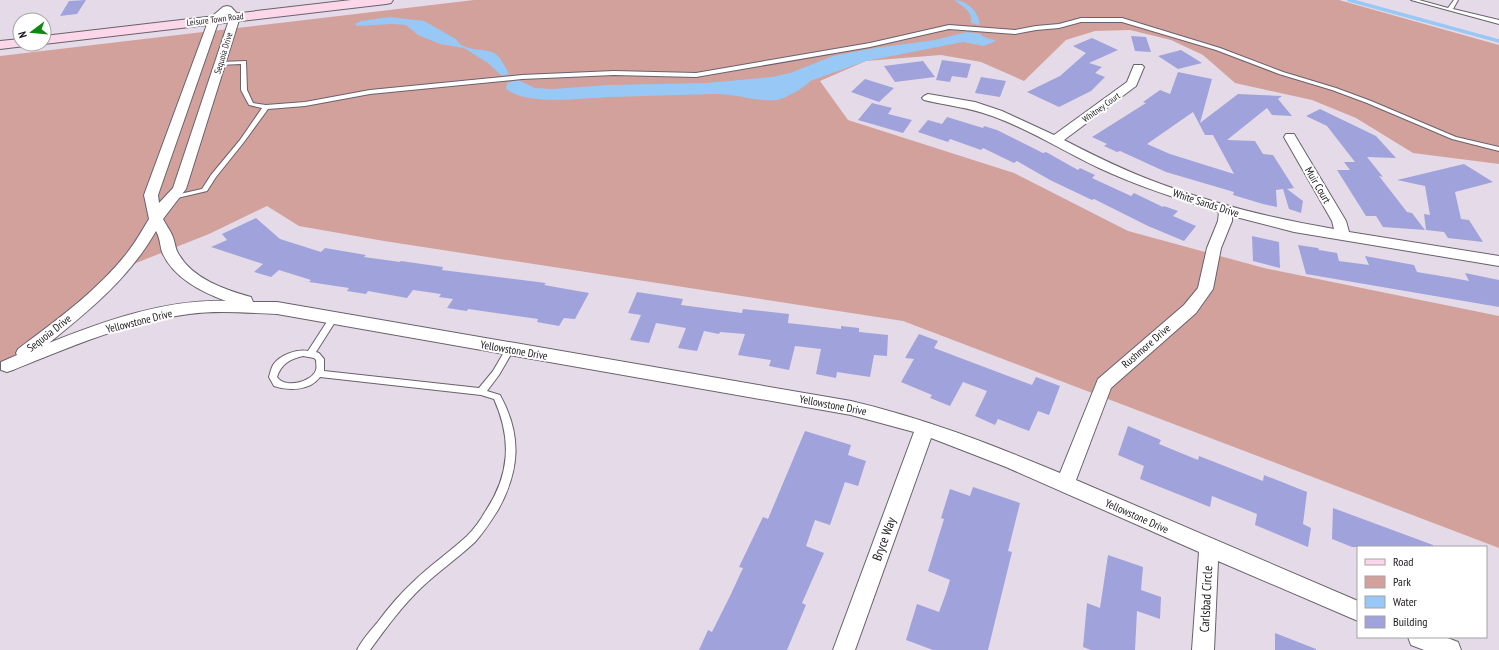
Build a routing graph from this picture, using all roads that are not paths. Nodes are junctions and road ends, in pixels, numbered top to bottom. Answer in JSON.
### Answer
{"nodes":[{"id":1,"x":386,"y":0,"type":"edge"},
{"id":2,"x":1414,"y":0,"type":"edge"},
{"id":3,"x":1456,"y":0,"type":"edge"},
{"id":4,"x":231,"y":9,"type":"edge"},
{"id":5,"x":1450,"y":9,"type":"junction"},
{"id":6,"x":214,"y":19,"type":"junction"},
{"id":7,"x":1499,"y":22,"type":"edge"},
{"id":8,"x":52,"y":39,"type":"edge"},
{"id":9,"x":12,"y":44,"type":"edge"},
{"id":10,"x":0,"y":45,"type":"edge"},
{"id":11,"x":221,"y":64,"type":"junction"},
{"id":12,"x":1138,"y":68,"type":"dead end"},
{"id":13,"x":928,"y":98,"type":"dead end"},
{"id":14,"x":266,"y":107,"type":"junction"},
{"id":15,"x":1290,"y":137,"type":"dead end"},
{"id":16,"x":1055,"y":140,"type":"junction"},
{"id":17,"x":1499,"y":149,"type":"edge"},
{"id":18,"x":170,"y":197,"type":"junction"},
{"id":19,"x":1226,"y":210,"type":"junction"},
{"id":20,"x":156,"y":219,"type":"junction"},
{"id":21,"x":1343,"y":234,"type":"junction"},
{"id":22,"x":1499,"y":261,"type":"edge"},
{"id":23,"x":277,"y":308,"type":"junction"},
{"id":24,"x":333,"y":319,"type":"junction"},
{"id":25,"x":510,"y":349,"type":"junction"},
{"id":26,"x":310,"y":354,"type":"junction"},
{"id":27,"x":4,"y":368,"type":"edge"},
{"id":28,"x":318,"y":374,"type":"junction"},
{"id":29,"x":481,"y":392,"type":"junction"},
{"id":30,"x":925,"y":428,"type":"junction"},
{"id":31,"x":1064,"y":484,"type":"junction"},
{"id":32,"x":1209,"y":548,"type":"junction"},
{"id":33,"x":1357,"y":611,"type":"edge"},
{"id":34,"x":1421,"y":638,"type":"edge"},
{"id":35,"x":363,"y":650,"type":"edge"},
{"id":36,"x":844,"y":650,"type":"edge"},
{"id":37,"x":1203,"y":650,"type":"edge"},
{"id":38,"x":1450,"y":650,"type":"edge"}],
"edges":[{"from":1,"to":4,"type":"main road","name":"Leisure Town Road"},
{"from":2,"to":5,"type":"lane"},
{"from":3,"to":5,"type":"lane"},
{"from":4,"to":6,"type":"main road","name":"Leisure Town Road"},
{"from":4,"to":11,"type":"street","name":"Sequoia Drive"},
{"from":5,"to":7,"type":"lane"},
{"from":6,"to":8,"type":"main road","name":"Leisure Town Road"},
{"from":6,"to":20,"type":"street","name":"Sequoia Drive"},
{"from":9,"to":10,"type":"main road"},
{"from":11,"to":14,"type":"lane"},
{"from":11,"to":18,"type":"street","name":"Sequoia Drive"},
{"from":12,"to":16,"type":"street","name":"Whitney Court"},
{"from":13,"to":16,"type":"street","name":"White Sands Drive"},
{"from":14,"to":17,"type":"lane"},
{"from":14,"to":18,"type":"lane"},
{"from":15,"to":21,"type":"street","name":"Muir Court"},
{"from":16,"to":19,"type":"street","name":"White Sands Drive"},
{"from":18,"to":20,"type":"street","name":"Sequoia Drive"},
{"from":19,"to":21,"type":"street","name":"White Sands Drive"},
{"from":19,"to":31,"type":"street","name":"Rushmore Drive"},
{"from":20,"to":23,"type":"street","name":"Yellowstone Drive"},
{"from":20,"to":27,"type":"street","name":"Sequoia Drive"},
{"from":21,"to":22,"type":"street","name":"White Sands Drive"},
{"from":23,"to":24,"type":"street","name":"Yellowstone Drive"},
{"from":23,"to":27,"type":"street","name":"Yellowstone Drive"},
{"from":24,"to":25,"type":"street","name":"Yellowstone Drive"},
{"from":24,"to":26,"type":"lane"},
{"from":25,"to":29,"type":"lane"},
{"from":25,"to":30,"type":"street","name":"Yellowstone Drive"},
{"from":26,"to":28,"type":"lane"},
{"from":26,"to":28,"type":"lane"},
{"from":28,"to":29,"type":"lane"},
{"from":29,"to":35,"type":"lane"},
{"from":30,"to":31,"type":"street","name":"Yellowstone Drive"},
{"from":30,"to":36,"type":"street","name":"Bryce Way"},
{"from":31,"to":32,"type":"street","name":"Yellowstone Drive"},
{"from":32,"to":33,"type":"street","name":"Yellowstone Drive"},
{"from":32,"to":37,"type":"street","name":"Carlsbad Circle"},
{"from":34,"to":38,"type":"street"}]}
